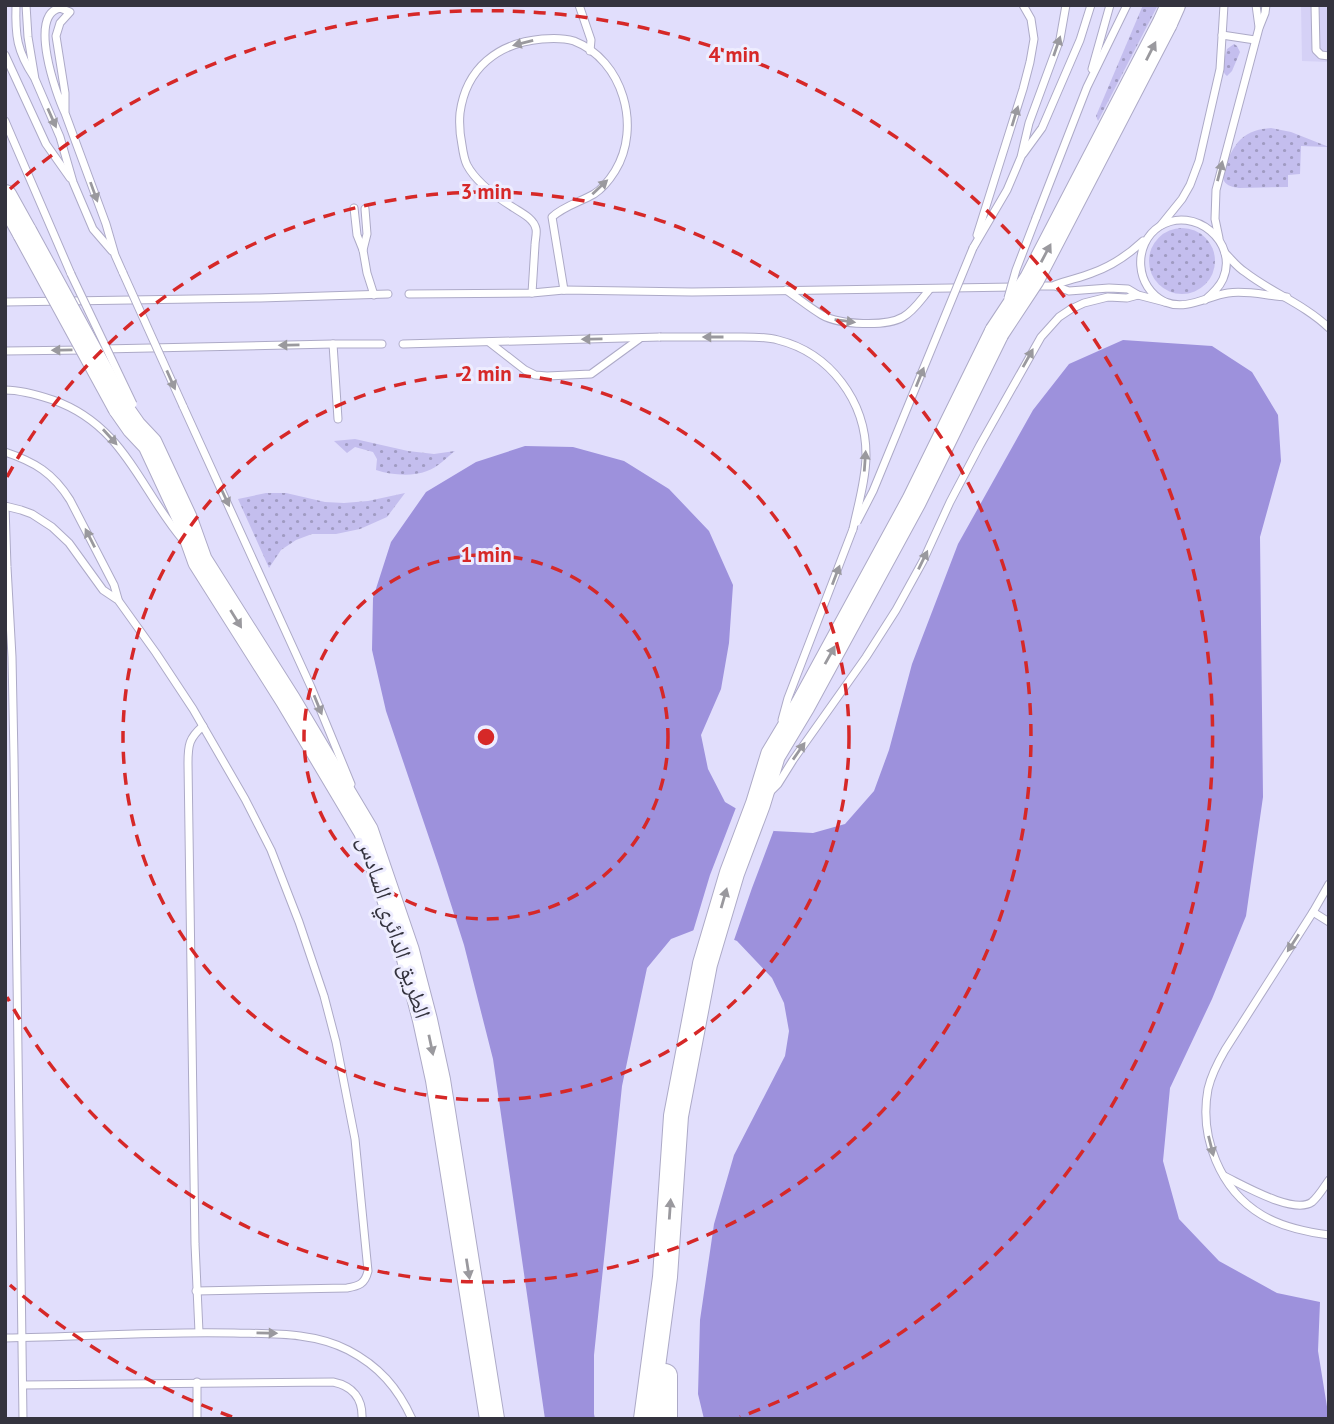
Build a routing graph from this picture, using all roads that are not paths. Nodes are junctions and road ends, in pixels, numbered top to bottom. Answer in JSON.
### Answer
{"nodes":[{"id":1,"x":16,"y":5,"type":"edge"},
{"id":2,"x":26,"y":5,"type":"edge"},
{"id":3,"x":579,"y":5,"type":"edge"},
{"id":4,"x":1023,"y":5,"type":"edge"},
{"id":5,"x":1066,"y":5,"type":"edge"},
{"id":6,"x":1091,"y":5,"type":"edge"},
{"id":7,"x":1111,"y":5,"type":"edge"},
{"id":8,"x":1126,"y":5,"type":"edge"},
{"id":9,"x":1173,"y":5,"type":"edge"},
{"id":10,"x":1224,"y":5,"type":"edge"},
{"id":11,"x":1256,"y":5,"type":"edge"},
{"id":12,"x":1266,"y":5,"type":"edge"},
{"id":13,"x":1315,"y":5,"type":"edge"},
{"id":14,"x":1259,"y":28,"type":"junction"},
{"id":15,"x":1222,"y":35,"type":"junction"},
{"id":16,"x":1255,"y":40,"type":"junction"},
{"id":17,"x":590,"y":51,"type":"junction"},
{"id":18,"x":5,"y":55,"type":"edge"},
{"id":19,"x":1329,"y":56,"type":"edge"},
{"id":20,"x":35,"y":79,"type":"junction"},
{"id":21,"x":1087,"y":86,"type":"junction"},
{"id":22,"x":65,"y":113,"type":"junction"},
{"id":23,"x":5,"y":121,"type":"edge"},
{"id":24,"x":1021,"y":157,"type":"junction"},
{"id":25,"x":73,"y":183,"type":"junction"},
{"id":26,"x":5,"y":197,"type":"edge"},
{"id":27,"x":354,"y":208,"type":"dead end"},
{"id":28,"x":365,"y":209,"type":"dead end"},
{"id":29,"x":5,"y":215,"type":"edge"},
{"id":30,"x":1160,"y":226,"type":"junction"},
{"id":31,"x":24,"y":233,"type":"junction"},
{"id":32,"x":1149,"y":236,"type":"junction"},
{"id":33,"x":1219,"y":239,"type":"junction"},
{"id":34,"x":973,"y":248,"type":"junction"},
{"id":35,"x":363,"y":250,"type":"junction"},
{"id":36,"x":1224,"y":252,"type":"junction"},
{"id":37,"x":115,"y":255,"type":"junction"},
{"id":38,"x":1055,"y":286,"type":"junction"},
{"id":39,"x":930,"y":289,"type":"junction"},
{"id":40,"x":564,"y":290,"type":"junction"},
{"id":41,"x":785,"y":290,"type":"junction"},
{"id":42,"x":532,"y":293,"type":"junction"},
{"id":43,"x":388,"y":294,"type":"dead end"},
{"id":44,"x":409,"y":294,"type":"dead end"},
{"id":45,"x":374,"y":295,"type":"junction"},
{"id":46,"x":1138,"y":295,"type":"junction"},
{"id":47,"x":1287,"y":297,"type":"junction"},
{"id":48,"x":1205,"y":300,"type":"junction"},
{"id":49,"x":5,"y":302,"type":"edge"},
{"id":50,"x":1166,"y":302,"type":"junction"},
{"id":51,"x":1329,"y":328,"type":"edge"},
{"id":52,"x":998,"y":332,"type":"junction"},
{"id":53,"x":640,"y":338,"type":"junction"},
{"id":54,"x":489,"y":342,"type":"junction"},
{"id":55,"x":333,"y":344,"type":"junction"},
{"id":56,"x":382,"y":344,"type":"dead end"},
{"id":57,"x":403,"y":344,"type":"dead end"},
{"id":58,"x":5,"y":351,"type":"edge"},
{"id":59,"x":5,"y":390,"type":"edge"},
{"id":60,"x":130,"y":408,"type":"junction"},
{"id":61,"x":338,"y":419,"type":"dead end"},
{"id":62,"x":5,"y":452,"type":"edge"},
{"id":63,"x":5,"y":506,"type":"edge"},
{"id":64,"x":853,"y":529,"type":"junction"},
{"id":65,"x":200,"y":561,"type":"junction"},
{"id":66,"x":6,"y":566,"type":"edge"},
{"id":67,"x":118,"y":600,"type":"junction"},
{"id":68,"x":203,"y":726,"type":"junction"},
{"id":69,"x":774,"y":755,"type":"junction"},
{"id":70,"x":755,"y":811,"type":"junction"},
{"id":71,"x":366,"y":831,"type":"junction"},
{"id":72,"x":1329,"y":884,"type":"edge"},
{"id":73,"x":1313,"y":912,"type":"junction"},
{"id":74,"x":1329,"y":922,"type":"edge"},
{"id":75,"x":1224,"y":1176,"type":"junction"},
{"id":76,"x":1329,"y":1180,"type":"edge"},
{"id":77,"x":1329,"y":1235,"type":"edge"},
{"id":78,"x":665,"y":1277,"type":"junction"},
{"id":79,"x":196,"y":1291,"type":"junction"},
{"id":80,"x":474,"y":1309,"type":"junction"},
{"id":81,"x":199,"y":1332,"type":"junction"},
{"id":82,"x":5,"y":1338,"type":"edge"},
{"id":83,"x":23,"y":1338,"type":"junction"},
{"id":84,"x":197,"y":1382,"type":"junction"},
{"id":85,"x":23,"y":1385,"type":"junction"},
{"id":86,"x":23,"y":1419,"type":"edge"},
{"id":87,"x":197,"y":1419,"type":"edge"},
{"id":88,"x":362,"y":1419,"type":"edge"},
{"id":89,"x":412,"y":1419,"type":"edge"},
{"id":90,"x":473,"y":1419,"type":"edge"},
{"id":91,"x":492,"y":1419,"type":"edge"},
{"id":92,"x":646,"y":1419,"type":"edge"},
{"id":93,"x":665,"y":1419,"type":"edge"}],
"edges":[{"from":1,"to":20,"type":"lane"},
{"from":2,"to":20,"type":"lane"},
{"from":3,"to":17,"type":"lane"},
{"from":34,"to":4,"type":"lane","one_way":true},
{"from":24,"to":5,"type":"lane","one_way":true},
{"from":6,"to":24,"type":"lane"},
{"from":7,"to":21,"type":"lane"},
{"from":8,"to":21,"type":"lane"},
{"from":52,"to":9,"type":"highway","one_way":true,"bridge":true},
{"from":10,"to":15,"type":"lane"},
{"from":11,"to":14,"type":"lane"},
{"from":12,"to":14,"type":"lane"},
{"from":13,"to":19,"type":"lane"},
{"from":14,"to":16,"type":"lane"},
{"from":15,"to":16,"type":"lane"},
{"from":15,"to":30,"type":"lane"},
{"from":33,"to":16,"type":"lane","one_way":true},
{"from":40,"to":17,"type":"lane","one_way":true},
{"from":17,"to":42,"type":"lane","one_way":true},
{"from":18,"to":25,"type":"lane"},
{"from":20,"to":25,"type":"lane","one_way":true},
{"from":21,"to":52,"type":"lane","bridge":true},
{"from":22,"to":22,"type":"lane"},
{"from":22,"to":37,"type":"lane","one_way":true},
{"from":23,"to":60,"type":"lane","bridge":true},
{"from":24,"to":34,"type":"lane"},
{"from":25,"to":37,"type":"lane"},
{"from":26,"to":31,"type":"highway","name":"الطريق الدائري السادس"},
{"from":27,"to":35,"type":"lane"},
{"from":28,"to":35,"type":"lane"},
{"from":29,"to":31,"type":"lane"},
{"from":30,"to":32,"type":"lane"},
{"from":30,"to":33,"type":"lane"},
{"from":31,"to":60,"type":"highway","name":"الطريق الدائري السادس","bridge":true},
{"from":32,"to":38,"type":"lane"},
{"from":32,"to":50,"type":"lane"},
{"from":33,"to":36,"type":"lane"},
{"from":64,"to":34,"type":"lane","one_way":true,"bridge":true},
{"from":35,"to":45,"type":"lane"},
{"from":36,"to":47,"type":"lane"},
{"from":36,"to":48,"type":"lane"},
{"from":37,"to":71,"type":"lane","one_way":true,"bridge":true},
{"from":38,"to":39,"type":"lane"},
{"from":38,"to":46,"type":"lane"},
{"from":39,"to":41,"type":"lane"},
{"from":41,"to":39,"type":"lane","one_way":true},
{"from":40,"to":41,"type":"lane"},
{"from":40,"to":42,"type":"lane"},
{"from":42,"to":44,"type":"lane"},
{"from":43,"to":45,"type":"lane"},
{"from":45,"to":49,"type":"lane"},
{"from":46,"to":50,"type":"lane"},
{"from":70,"to":46,"type":"lane","one_way":true},
{"from":47,"to":48,"type":"lane"},
{"from":47,"to":51,"type":"lane"},
{"from":48,"to":50,"type":"lane"},
{"from":69,"to":52,"type":"highway","one_way":true},
{"from":53,"to":54,"type":"lane","one_way":true},
{"from":53,"to":54,"type":"lane"},
{"from":64,"to":53,"type":"lane","one_way":true,"bridge":true},
{"from":54,"to":57,"type":"lane"},
{"from":55,"to":56,"type":"lane"},
{"from":55,"to":58,"type":"lane","one_way":true},
{"from":55,"to":61,"type":"lane"},
{"from":59,"to":65,"type":"lane","one_way":true},
{"from":60,"to":65,"type":"highway","name":"الطريق الدائري السادس"},
{"from":67,"to":62,"type":"lane","one_way":true},
{"from":63,"to":66,"type":"lane"},
{"from":63,"to":67,"type":"lane"},
{"from":69,"to":64,"type":"lane","one_way":true},
{"from":65,"to":71,"type":"highway","name":"الطريق الدائري السادس","one_way":true},
{"from":66,"to":83,"type":"lane"},
{"from":67,"to":68,"type":"lane"},
{"from":68,"to":79,"type":"lane"},
{"from":68,"to":79,"type":"lane"},
{"from":69,"to":70,"type":"highway"},
{"from":78,"to":70,"type":"highway","one_way":true},
{"from":71,"to":80,"type":"highway","name":"الطريق الدائري السادس","one_way":true},
{"from":72,"to":73,"type":"lane"},
{"from":73,"to":74,"type":"lane"},
{"from":73,"to":75,"type":"lane","one_way":true},
{"from":75,"to":76,"type":"lane"},
{"from":75,"to":77,"type":"lane"},
{"from":78,"to":92,"type":"highway"},
{"from":78,"to":93,"type":"highway"},
{"from":79,"to":81,"type":"lane"},
{"from":80,"to":90,"type":"highway"},
{"from":80,"to":91,"type":"highway","name":"الطريق الدائري السادس"},
{"from":81,"to":83,"type":"lane"},
{"from":81,"to":89,"type":"lane","one_way":true},
{"from":82,"to":83,"type":"lane"},
{"from":83,"to":85,"type":"lane"},
{"from":84,"to":85,"type":"lane"},
{"from":84,"to":87,"type":"lane"},
{"from":84,"to":88,"type":"lane"},
{"from":85,"to":86,"type":"lane"}]}
